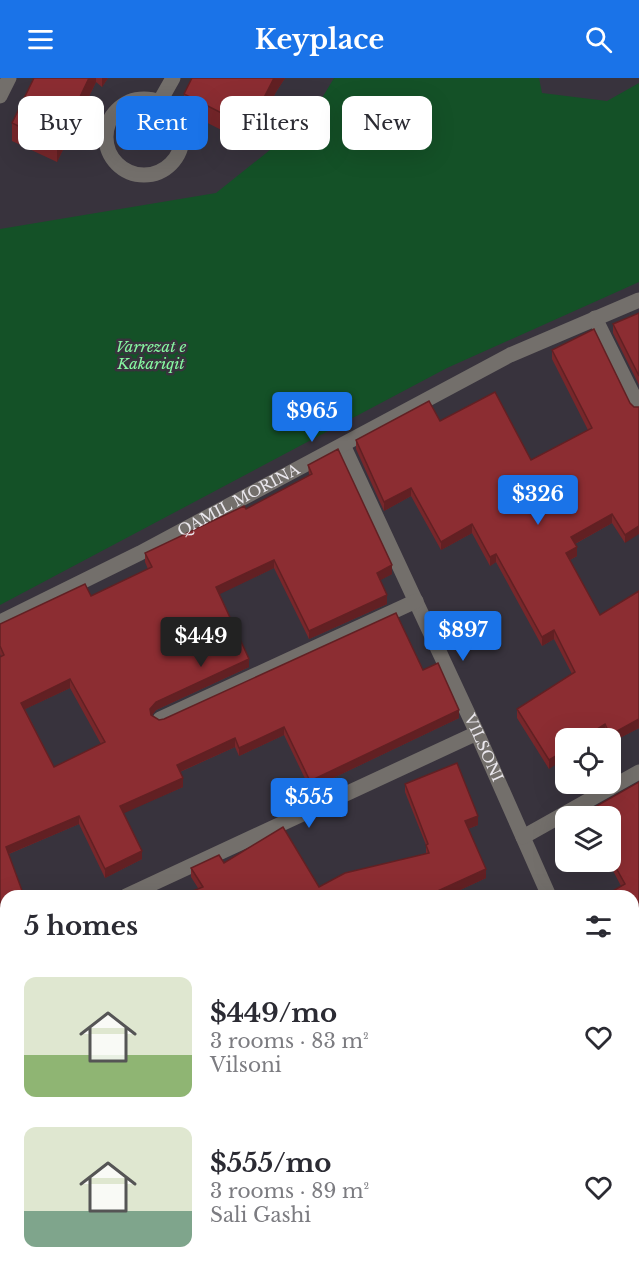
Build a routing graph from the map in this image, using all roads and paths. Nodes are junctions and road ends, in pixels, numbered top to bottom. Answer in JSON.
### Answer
{"nodes":[{"id":1,"x":9,"y":78,"type":"edge"},
{"id":2,"x":172,"y":78,"type":"edge"},
{"id":3,"x":0,"y":96,"type":"edge"},
{"id":4,"x":163,"y":96,"type":"edge"},
{"id":5,"x":160,"y":102,"type":"joint"},
{"id":6,"x":639,"y":300,"type":"edge"},
{"id":7,"x":596,"y":318,"type":"junction"},
{"id":8,"x":639,"y":407,"type":"edge"},
{"id":9,"x":343,"y":445,"type":"junction"},
{"id":10,"x":416,"y":601,"type":"junction"},
{"id":11,"x":0,"y":622,"type":"edge"},
{"id":12,"x":160,"y":719,"type":"edge"},
{"id":13,"x":477,"y":733,"type":"junction"},
{"id":14,"x":639,"y":772,"type":"edge"},
{"id":15,"x":523,"y":837,"type":"junction"},
{"id":16,"x":139,"y":890,"type":"edge"},
{"id":17,"x":546,"y":890,"type":"edge"}],
"edges":[{"from":1,"to":3,"type":"street"},
{"from":2,"to":4,"type":"street"},
{"from":5,"to":5,"type":"street"},
{"from":6,"to":7,"type":"street","name":"QAMIL MORINA"},
{"from":7,"to":8,"type":"street"},
{"from":7,"to":9,"type":"street","name":"QAMIL MORINA"},
{"from":9,"to":10,"type":"street","name":"VILSONI"},
{"from":9,"to":11,"type":"street","name":"QAMIL MORINA"},
{"from":10,"to":12,"type":"street"},
{"from":10,"to":13,"type":"street","name":"VILSONI"},
{"from":13,"to":15,"type":"street","name":"VILSONI"},
{"from":13,"to":16,"type":"street"},
{"from":14,"to":15,"type":"street"},
{"from":15,"to":17,"type":"street","name":"VILSONI"}]}
